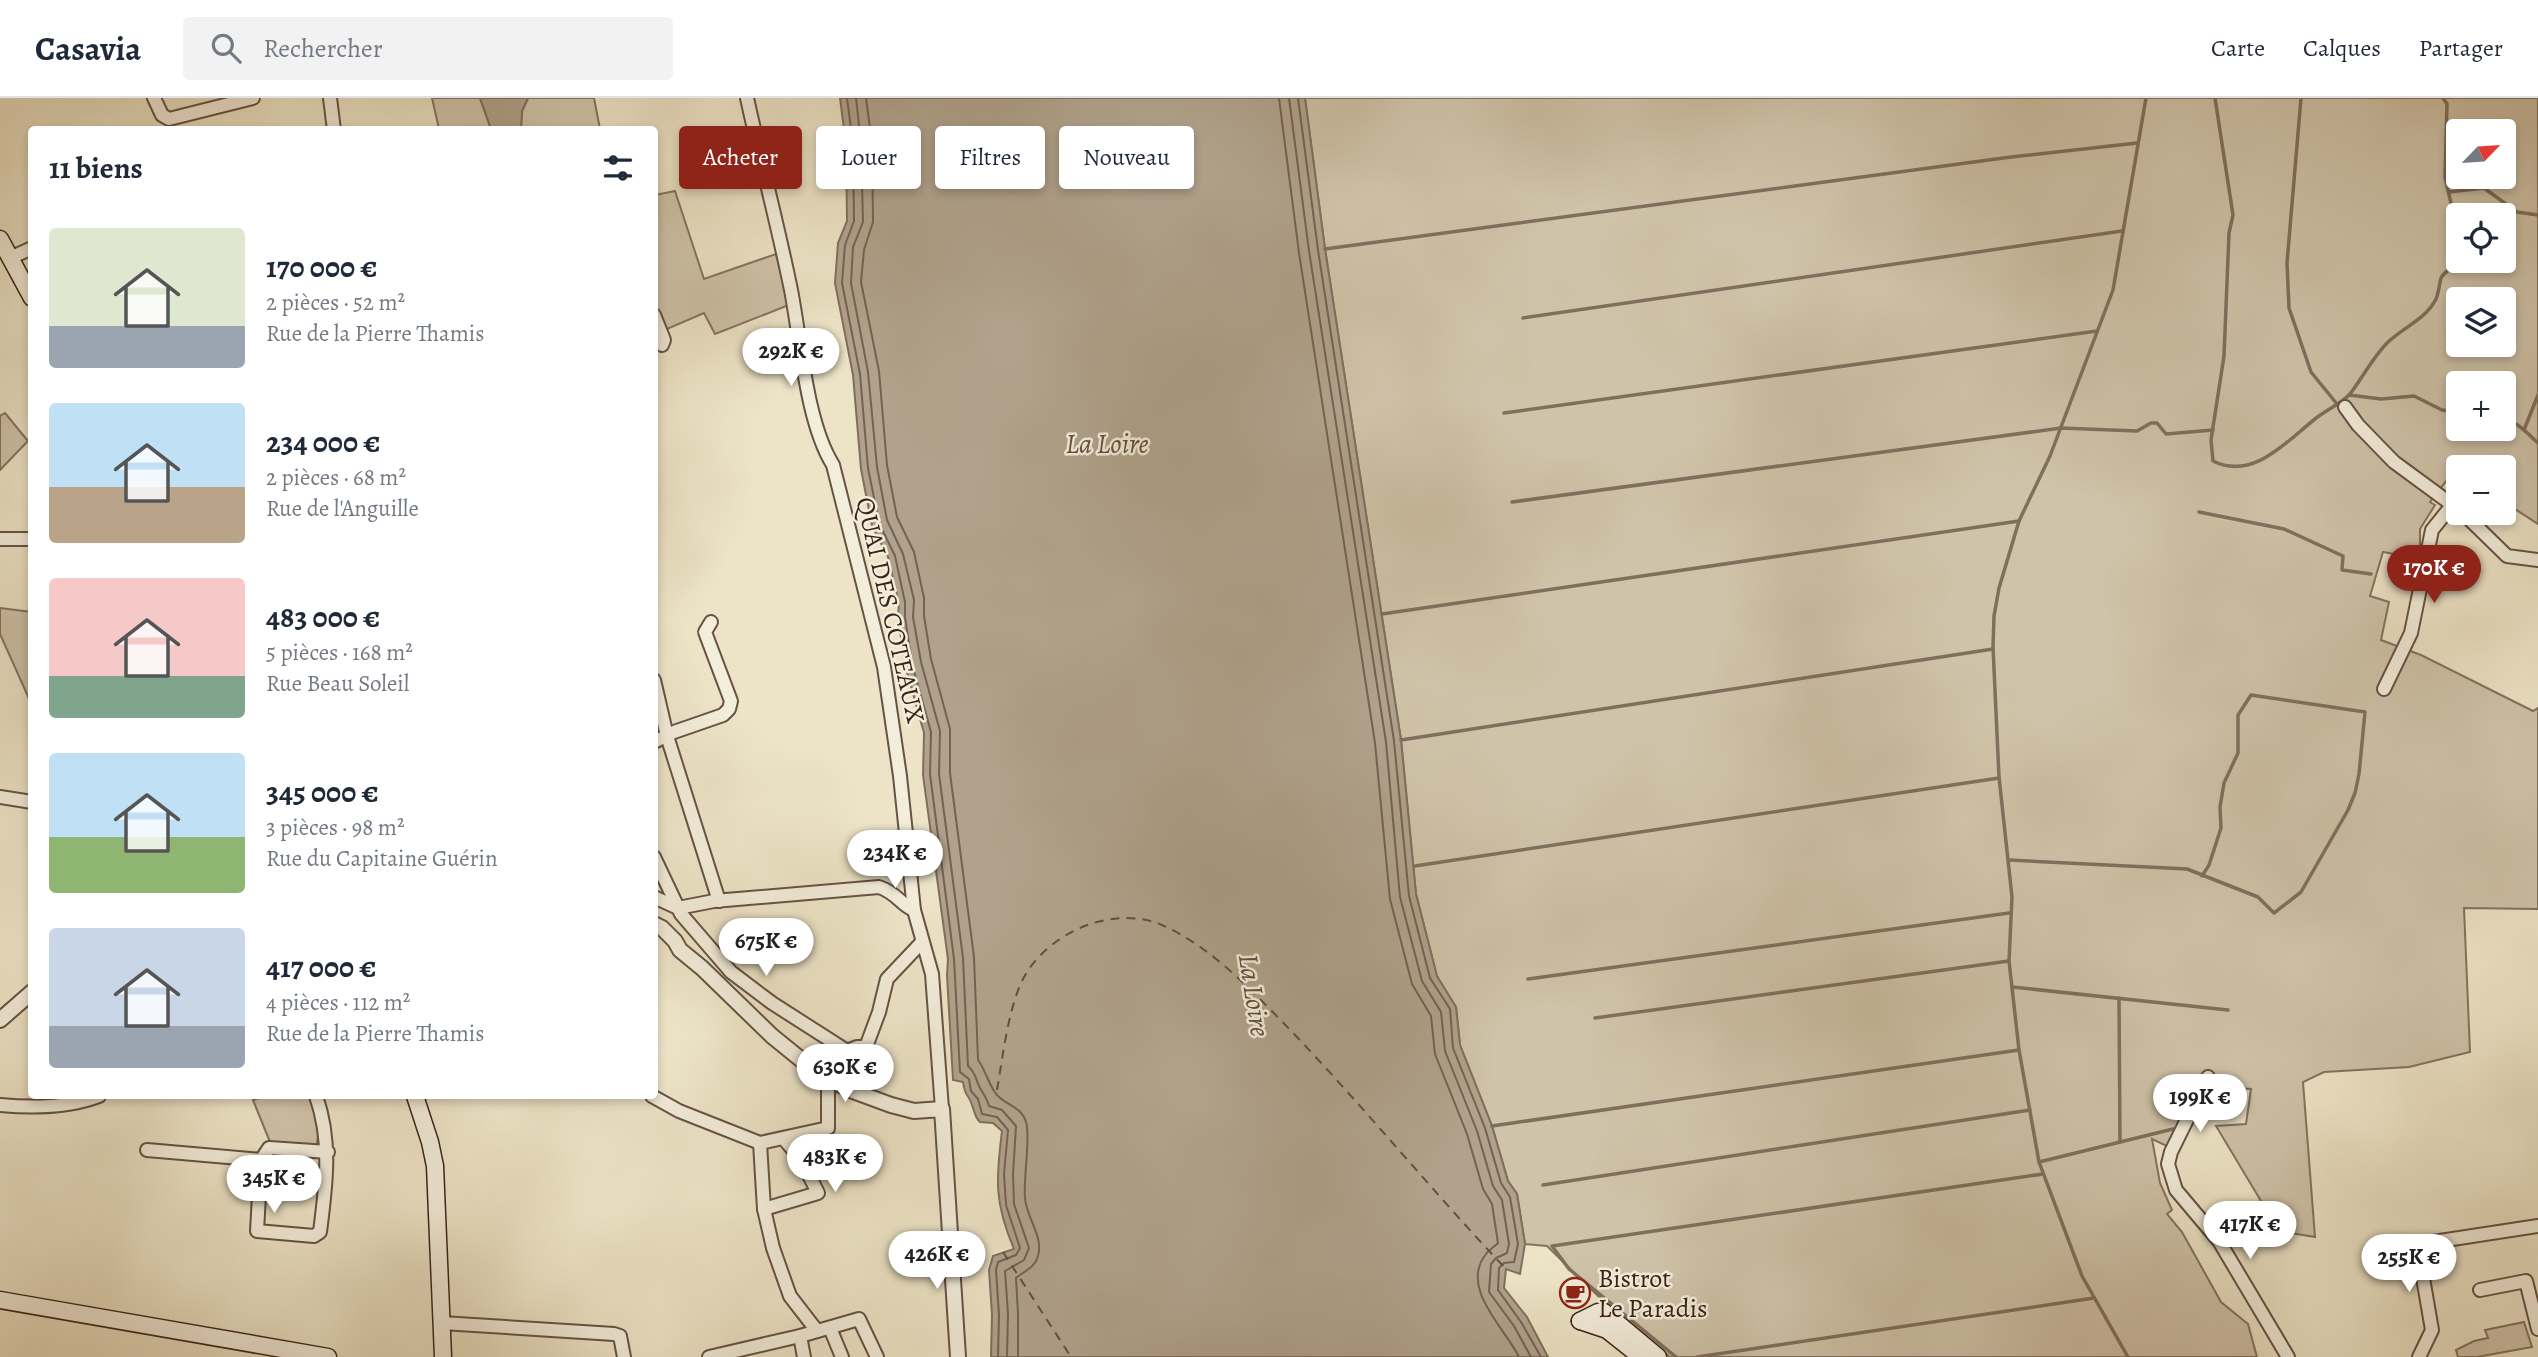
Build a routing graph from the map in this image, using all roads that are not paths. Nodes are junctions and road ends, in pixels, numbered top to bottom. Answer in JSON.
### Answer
{"nodes":[{"id":1,"x":154,"y":98,"type":"edge"},
{"id":2,"x":253,"y":98,"type":"edge"},
{"id":3,"x":330,"y":98,"type":"edge"},
{"id":4,"x":747,"y":98,"type":"edge"},
{"id":5,"x":334,"y":126,"type":"edge"},
{"id":6,"x":0,"y":239,"type":"edge"},
{"id":7,"x":28,"y":250,"type":"edge"},
{"id":8,"x":10,"y":258,"type":"junction"},
{"id":9,"x":28,"y":291,"type":"edge"},
{"id":10,"x":658,"y":325,"type":"edge"},
{"id":11,"x":662,"y":345,"type":"dead end"},
{"id":12,"x":2345,"y":407,"type":"dead end"},
{"id":13,"x":2446,"y":499,"type":"edge"},
{"id":14,"x":2446,"y":518,"type":"edge"},
{"id":15,"x":2475,"y":525,"type":"edge"},
{"id":16,"x":0,"y":539,"type":"edge"},
{"id":17,"x":28,"y":539,"type":"edge"},
{"id":18,"x":2538,"y":559,"type":"edge"},
{"id":19,"x":711,"y":622,"type":"dead end"},
{"id":20,"x":2384,"y":689,"type":"dead end"},
{"id":21,"x":658,"y":714,"type":"edge"},
{"id":22,"x":661,"y":739,"type":"edge"},
{"id":23,"x":0,"y":797,"type":"edge"},
{"id":24,"x":28,"y":801,"type":"edge"},
{"id":25,"x":658,"y":866,"type":"edge"},
{"id":26,"x":658,"y":899,"type":"edge"},
{"id":27,"x":719,"y":901,"type":"junction"},
{"id":28,"x":678,"y":908,"type":"junction"},
{"id":29,"x":914,"y":910,"type":"junction"},
{"id":30,"x":658,"y":927,"type":"edge"},
{"id":31,"x":922,"y":942,"type":"junction"},
{"id":32,"x":28,"y":996,"type":"edge"},
{"id":33,"x":0,"y":1020,"type":"edge"},
{"id":34,"x":852,"y":1049,"type":"junction"},
{"id":35,"x":2208,"y":1077,"type":"dead end"},
{"id":36,"x":828,"y":1080,"type":"junction"},
{"id":37,"x":91,"y":1099,"type":"edge"},
{"id":38,"x":317,"y":1099,"type":"edge"},
{"id":39,"x":416,"y":1099,"type":"edge"},
{"id":40,"x":657,"y":1099,"type":"edge"},
{"id":41,"x":0,"y":1105,"type":"edge"},
{"id":42,"x":942,"y":1109,"type":"junction"},
{"id":43,"x":784,"y":1139,"type":"junction"},
{"id":44,"x":760,"y":1143,"type":"junction"},
{"id":45,"x":147,"y":1150,"type":"dead end"},
{"id":46,"x":328,"y":1152,"type":"junction"},
{"id":47,"x":261,"y":1160,"type":"junction"},
{"id":48,"x":764,"y":1209,"type":"junction"},
{"id":49,"x":2538,"y":1226,"type":"edge"},
{"id":50,"x":2532,"y":1281,"type":"edge"},
{"id":51,"x":2480,"y":1290,"type":"dead end"},
{"id":52,"x":0,"y":1300,"type":"edge"},
{"id":53,"x":442,"y":1322,"type":"junction"},
{"id":54,"x":830,"y":1328,"type":"junction"},
{"id":55,"x":2538,"y":1329,"type":"edge"},
{"id":56,"x":817,"y":1331,"type":"junction"},
{"id":57,"x":800,"y":1336,"type":"junction"},
{"id":58,"x":328,"y":1357,"type":"edge"},
{"id":59,"x":443,"y":1357,"type":"edge"},
{"id":60,"x":624,"y":1357,"type":"edge"},
{"id":61,"x":709,"y":1357,"type":"edge"},
{"id":62,"x":804,"y":1357,"type":"edge"},
{"id":63,"x":842,"y":1357,"type":"edge"},
{"id":64,"x":877,"y":1357,"type":"edge"},
{"id":65,"x":958,"y":1357,"type":"edge"},
{"id":66,"x":1641,"y":1357,"type":"edge"},
{"id":67,"x":1658,"y":1357,"type":"edge"},
{"id":68,"x":2288,"y":1357,"type":"edge"},
{"id":69,"x":2419,"y":1357,"type":"edge"}],
"edges":[{"from":1,"to":2,"type":"street"},
{"from":3,"to":5,"type":"street"},
{"from":4,"to":29,"type":"street","name":"QUAI DES COTEAUX"},
{"from":6,"to":8,"type":"main road"},
{"from":7,"to":8,"type":"street"},
{"from":8,"to":9,"type":"main road"},
{"from":10,"to":11,"type":"street"},
{"from":12,"to":13,"type":"street"},
{"from":14,"to":20,"type":"street"},
{"from":15,"to":18,"type":"street"},
{"from":16,"to":17,"type":"street"},
{"from":19,"to":22,"type":"street"},
{"from":21,"to":22,"type":"street"},
{"from":22,"to":27,"type":"street"},
{"from":23,"to":24,"type":"street"},
{"from":25,"to":28,"type":"street"},
{"from":26,"to":28,"type":"street"},
{"from":27,"to":28,"type":"street"},
{"from":27,"to":29,"type":"street"},
{"from":28,"to":34,"type":"street"},
{"from":29,"to":31,"type":"street","name":"QUAI DES COTEAUX"},
{"from":30,"to":36,"type":"street"},
{"from":31,"to":34,"type":"street"},
{"from":31,"to":42,"type":"street","name":"QUAI DES COTEAUX"},
{"from":32,"to":33,"type":"street"},
{"from":34,"to":36,"type":"street"},
{"from":35,"to":68,"type":"street"},
{"from":36,"to":42,"type":"street"},
{"from":36,"to":43,"type":"street"},
{"from":37,"to":41,"type":"street"},
{"from":38,"to":46,"type":"street"},
{"from":39,"to":53,"type":"main road"},
{"from":40,"to":44,"type":"street"},
{"from":42,"to":65,"type":"street","name":"QUAI DES COTEAUX"},
{"from":43,"to":44,"type":"street"},
{"from":43,"to":48,"type":"street"},
{"from":44,"to":48,"type":"street"},
{"from":45,"to":47,"type":"street"},
{"from":46,"to":47,"type":"street"},
{"from":46,"to":47,"type":"street"},
{"from":48,"to":56,"type":"street"},
{"from":49,"to":69,"type":"street"},
{"from":50,"to":51,"type":"street"},
{"from":50,"to":55,"type":"street"},
{"from":52,"to":58,"type":"main road"},
{"from":53,"to":59,"type":"main road"},
{"from":53,"to":60,"type":"street"},
{"from":54,"to":56,"type":"street"},
{"from":54,"to":63,"type":"street"},
{"from":54,"to":64,"type":"street"},
{"from":56,"to":57,"type":"street"},
{"from":57,"to":61,"type":"street"},
{"from":57,"to":62,"type":"street"},
{"from":66,"to":67,"type":"main road"}]}
